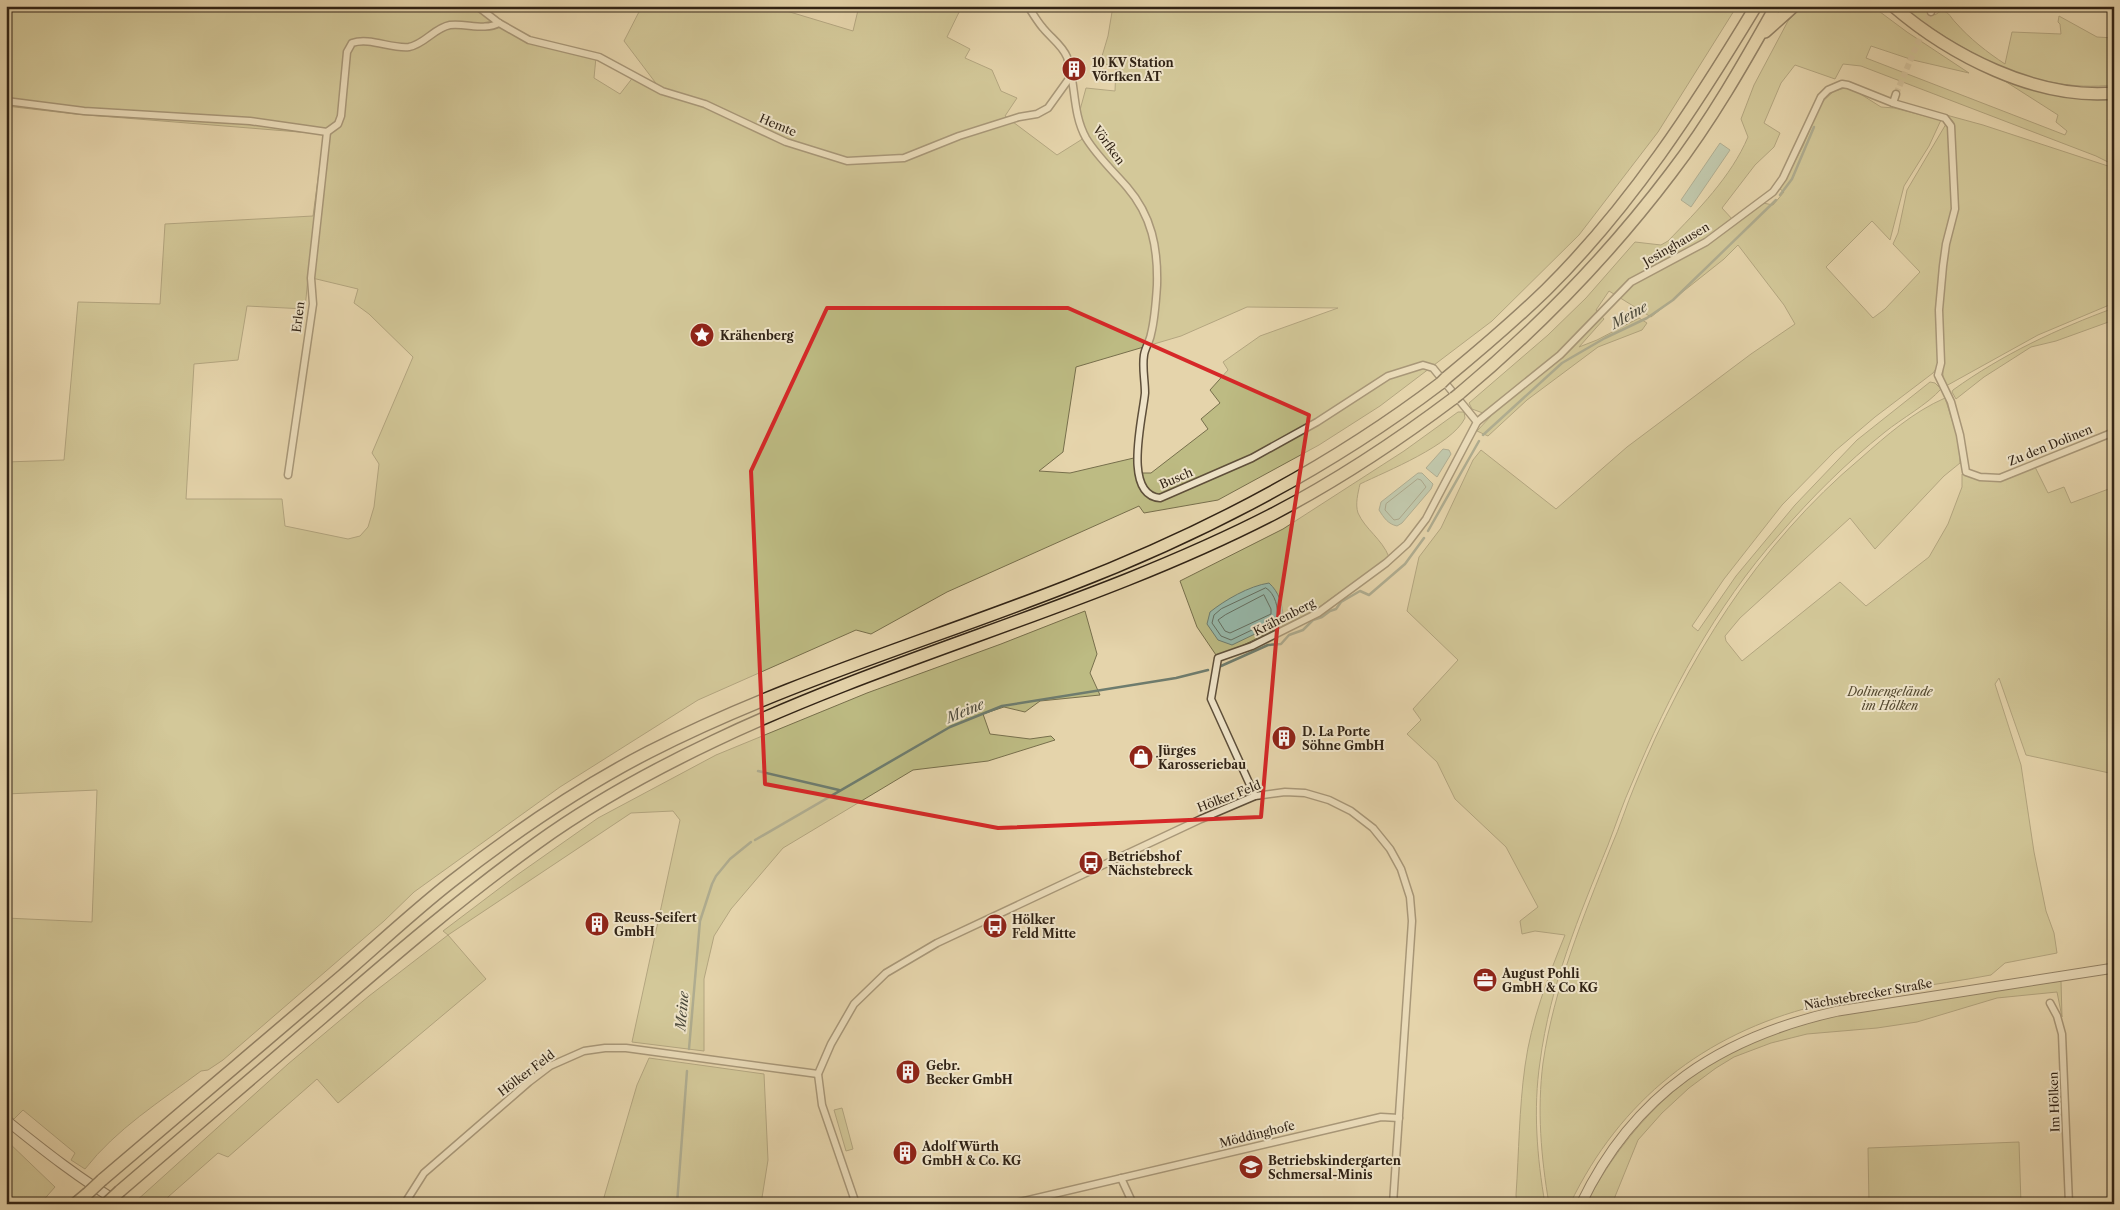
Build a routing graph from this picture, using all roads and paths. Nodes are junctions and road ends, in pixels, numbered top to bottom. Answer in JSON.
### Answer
{"nodes":[{"id":1,"x":477,"y":6,"type":"edge"},
{"id":2,"x":1028,"y":6,"type":"edge"},
{"id":3,"x":1776,"y":6,"type":"edge"},
{"id":4,"x":1794,"y":6,"type":"edge"},
{"id":5,"x":1884,"y":6,"type":"edge"},
{"id":6,"x":1893,"y":6,"type":"edge"},
{"id":7,"x":1752,"y":10,"type":"edge"},
{"id":8,"x":1910,"y":21,"type":"junction"},
{"id":9,"x":499,"y":23,"type":"junction"},
{"id":10,"x":1758,"y":38,"type":"junction"},
{"id":11,"x":1071,"y":76,"type":"junction"},
{"id":12,"x":2114,"y":93,"type":"edge"},
{"id":13,"x":1896,"y":94,"type":"tunnel mouth"},
{"id":14,"x":6,"y":101,"type":"edge"},
{"id":15,"x":1893,"y":103,"type":"junction"},
{"id":16,"x":327,"y":132,"type":"junction"},
{"id":17,"x":1128,"y":188,"type":"joint"},
{"id":18,"x":1477,"y":422,"type":"junction"},
{"id":19,"x":2114,"y":432,"type":"edge"},
{"id":20,"x":1966,"y":472,"type":"joint"},
{"id":21,"x":288,"y":475,"type":"dead end"},
{"id":22,"x":1255,"y":796,"type":"junction"},
{"id":23,"x":2114,"y":968,"type":"edge"},
{"id":24,"x":2050,"y":1003,"type":"dead end"},
{"id":25,"x":818,"y":1074,"type":"junction"},
{"id":26,"x":1398,"y":1118,"type":"junction"},
{"id":27,"x":6,"y":1120,"type":"edge"},
{"id":28,"x":1121,"y":1178,"type":"junction"},
{"id":29,"x":405,"y":1203,"type":"edge"},
{"id":30,"x":75,"y":1204,"type":"edge"},
{"id":31,"x":106,"y":1204,"type":"edge"},
{"id":32,"x":122,"y":1204,"type":"edge"},
{"id":33,"x":856,"y":1204,"type":"edge"},
{"id":34,"x":1010,"y":1204,"type":"edge"},
{"id":35,"x":1133,"y":1204,"type":"edge"},
{"id":36,"x":1393,"y":1204,"type":"edge"},
{"id":37,"x":1581,"y":1204,"type":"edge"},
{"id":38,"x":2069,"y":1204,"type":"edge"}],
"edges":[{"from":1,"to":9,"type":"street","name":"Hemte"},
{"from":2,"to":11,"type":"street","name":"Vörfken"},
{"from":3,"to":10,"type":"highway"},
{"from":4,"to":10,"type":"highway"},
{"from":5,"to":8,"type":"highway"},
{"from":6,"to":8,"type":"highway"},
{"from":7,"to":30,"type":"highway","bridge":true},
{"from":8,"to":12,"type":"highway"},
{"from":9,"to":11,"type":"street","name":"Hemte"},
{"from":9,"to":16,"type":"street"},
{"from":10,"to":31,"type":"highway","bridge":true},
{"from":11,"to":17,"type":"street","name":"Vörfken"},
{"from":13,"to":15,"type":"street"},
{"from":14,"to":16,"type":"street"},
{"from":15,"to":18,"type":"street","name":"Jesinghausen"},
{"from":15,"to":20,"type":"street","name":"Jesinghausen"},
{"from":16,"to":21,"type":"street","name":"Erlen"},
{"from":17,"to":18,"type":"street","name":"Busch"},
{"from":18,"to":22,"type":"street","name":"Krähenberg"},
{"from":19,"to":20,"type":"street","name":"Zu den Dolinen"},
{"from":22,"to":25,"type":"street","name":"Hölker Feld"},
{"from":22,"to":26,"type":"street","name":"Hölker Feld"},
{"from":23,"to":37,"type":"main road","name":"Nächstebrecker Straße"},
{"from":24,"to":38,"type":"street","name":"Im Hölken"},
{"from":25,"to":29,"type":"street","name":"Hölker Feld"},
{"from":25,"to":33,"type":"street"},
{"from":26,"to":28,"type":"street","name":"Möddinghofe"},
{"from":26,"to":36,"type":"street","name":"Hölker Feld"},
{"from":27,"to":32,"type":"main road"},
{"from":28,"to":34,"type":"street","name":"Möddinghofe"},
{"from":28,"to":35,"type":"street"}]}
